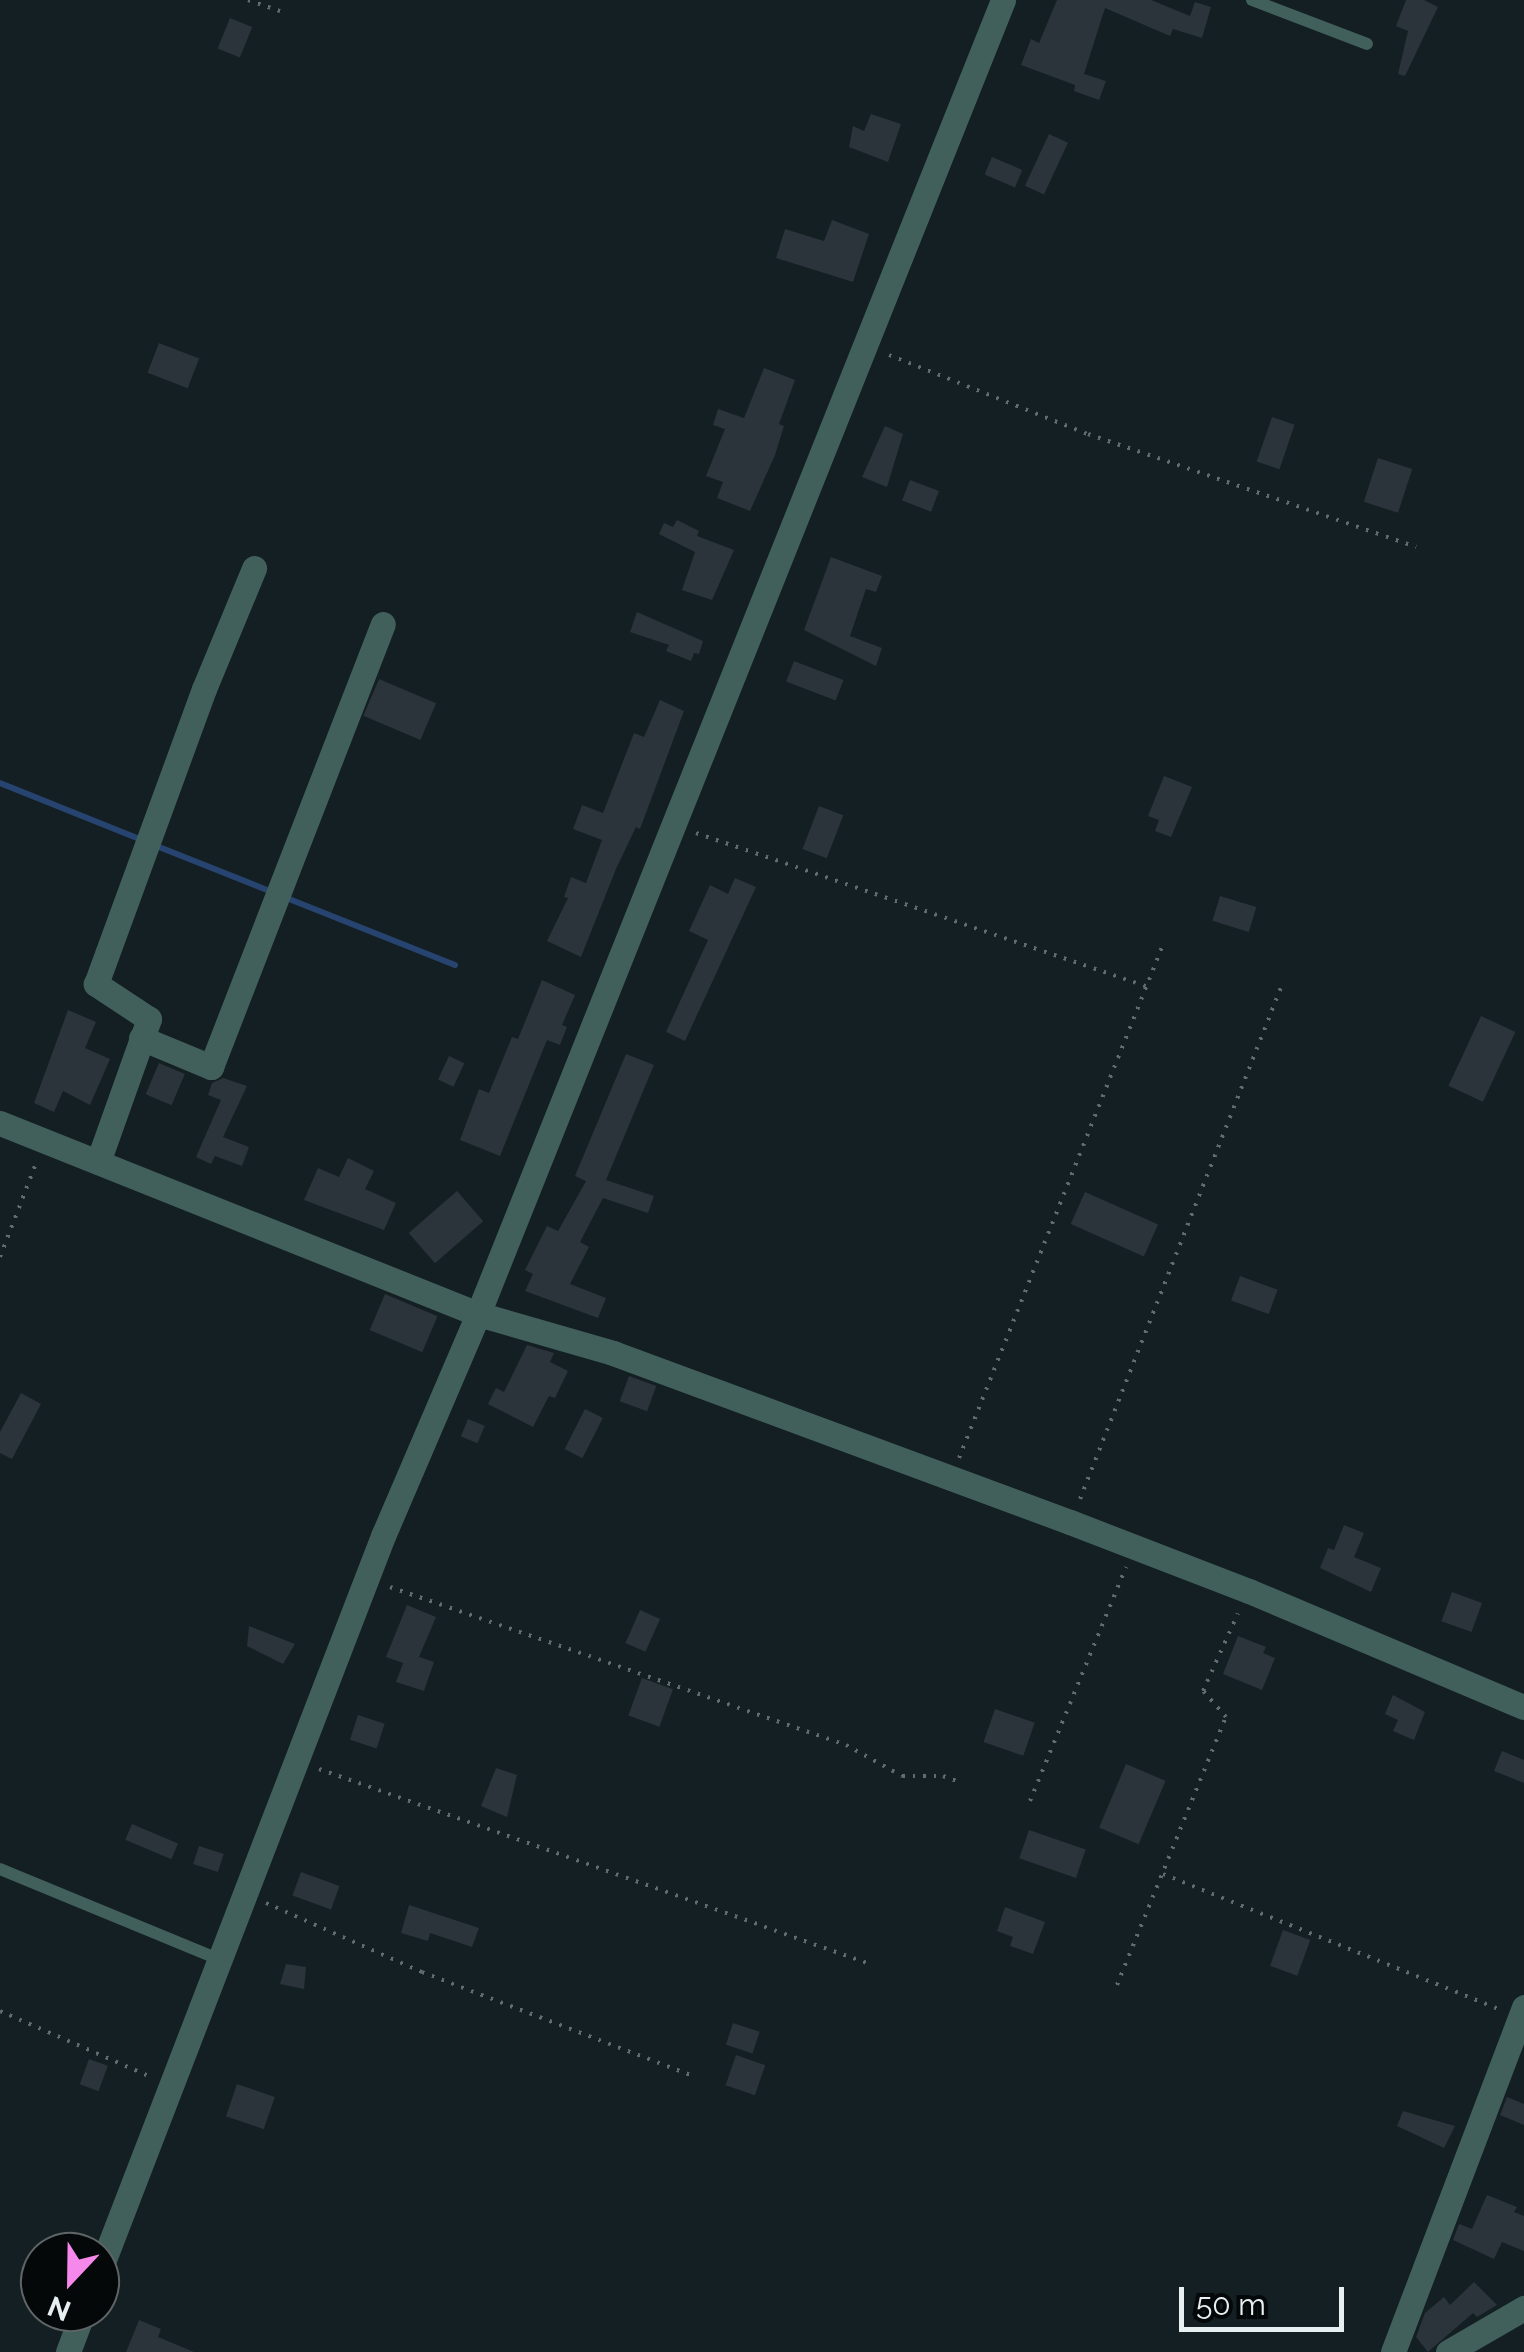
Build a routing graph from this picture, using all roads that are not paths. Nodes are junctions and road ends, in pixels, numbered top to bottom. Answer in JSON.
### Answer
{"nodes":[{"id":1,"x":1003,"y":0,"type":"edge"},
{"id":2,"x":1252,"y":0,"type":"edge"},
{"id":3,"x":1367,"y":44,"type":"dead end"},
{"id":4,"x":254,"y":568,"type":"dead end"},
{"id":5,"x":383,"y":624,"type":"dead end"},
{"id":6,"x":141,"y":1038,"type":"junction"},
{"id":7,"x":0,"y":1123,"type":"edge"},
{"id":8,"x":98,"y":1162,"type":"junction"},
{"id":9,"x":478,"y":1314,"type":"junction"},
{"id":10,"x":1524,"y":1707,"type":"edge"},
{"id":11,"x":0,"y":1869,"type":"edge"},
{"id":12,"x":218,"y":1959,"type":"junction"},
{"id":13,"x":1518,"y":2010,"type":"edge"},
{"id":14,"x":114,"y":2232,"type":"edge"},
{"id":15,"x":1524,"y":2308,"type":"edge"},
{"id":16,"x":1393,"y":2352,"type":"edge"},
{"id":17,"x":1448,"y":2352,"type":"edge"}],
"edges":[{"from":1,"to":9,"type":"street"},
{"from":2,"to":3,"type":"lane"},
{"from":4,"to":6,"type":"street"},
{"from":5,"to":6,"type":"street"},
{"from":6,"to":8,"type":"street"},
{"from":7,"to":8,"type":"street"},
{"from":8,"to":9,"type":"street"},
{"from":9,"to":10,"type":"street"},
{"from":9,"to":12,"type":"street"},
{"from":11,"to":12,"type":"lane"},
{"from":12,"to":14,"type":"street"},
{"from":13,"to":16,"type":"street"},
{"from":15,"to":17,"type":"street"}]}
